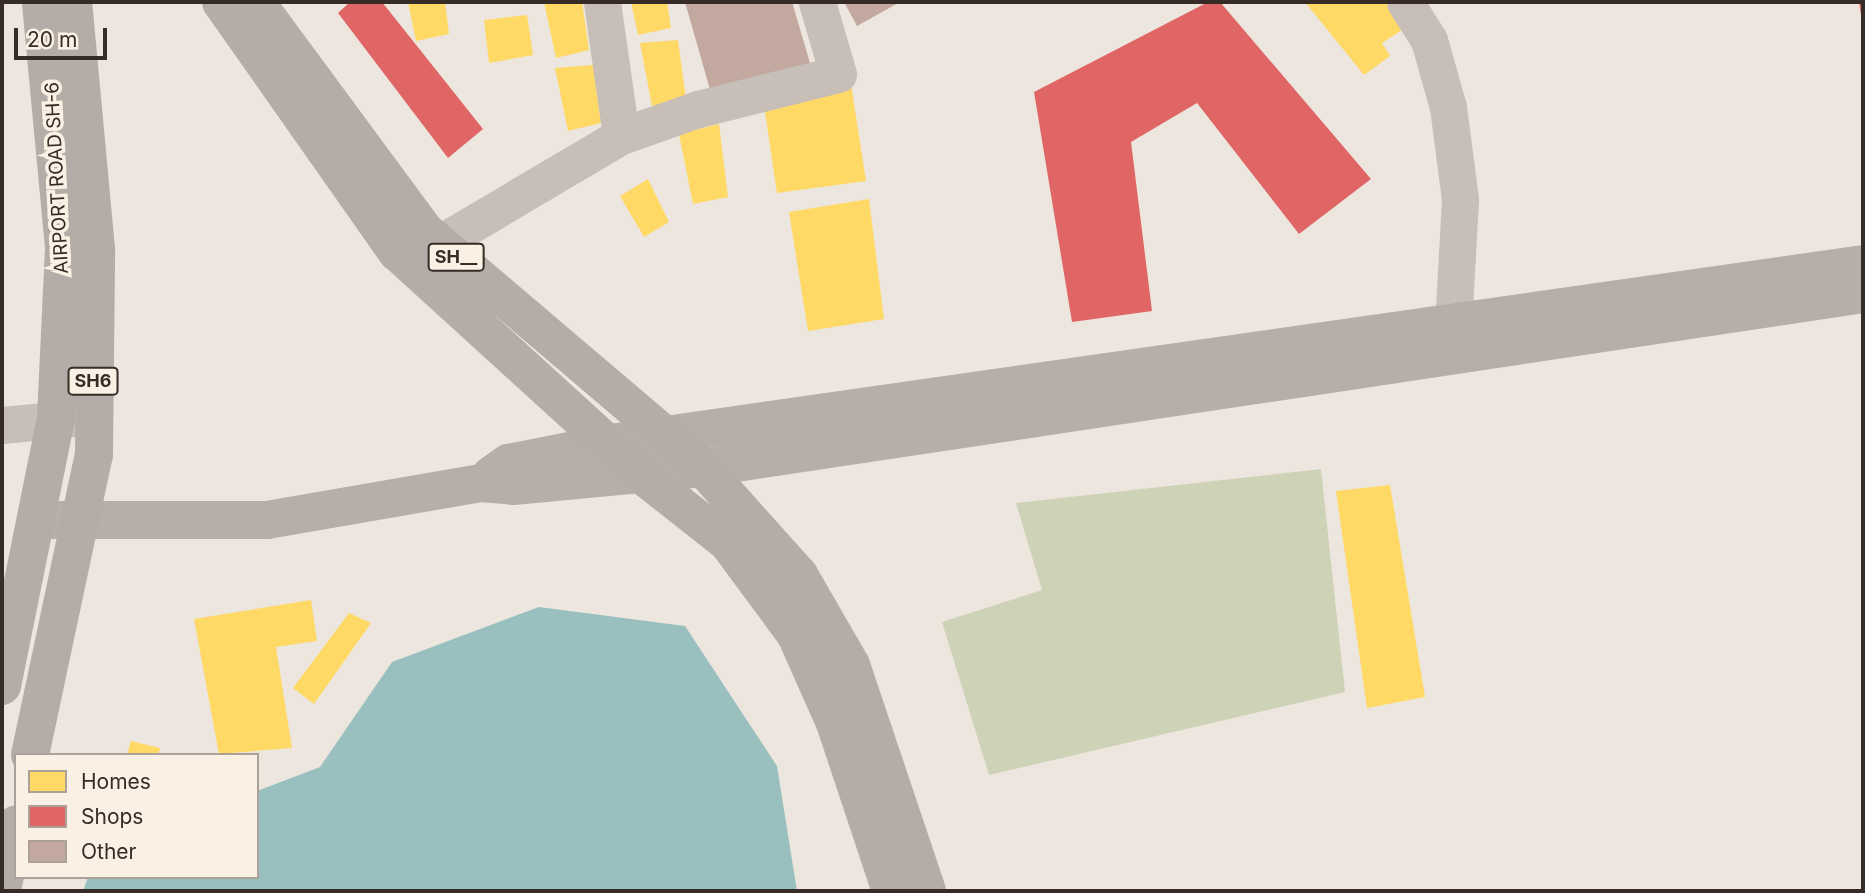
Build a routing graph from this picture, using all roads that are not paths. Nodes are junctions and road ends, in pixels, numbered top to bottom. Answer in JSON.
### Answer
{"nodes":[{"id":1,"x":41,"y":2,"type":"edge"},
{"id":2,"x":73,"y":2,"type":"edge"},
{"id":3,"x":221,"y":2,"type":"edge"},
{"id":4,"x":256,"y":2,"type":"edge"},
{"id":5,"x":602,"y":2,"type":"edge"},
{"id":6,"x":817,"y":2,"type":"edge"},
{"id":7,"x":1405,"y":2,"type":"edge"},
{"id":8,"x":621,"y":136,"type":"junction"},
{"id":9,"x":440,"y":243,"type":"junction"},
{"id":10,"x":1863,"y":264,"type":"edge"},
{"id":11,"x":1863,"y":294,"type":"edge"},
{"id":12,"x":1453,"y":325,"type":"junction"},
{"id":13,"x":75,"y":417,"type":"junction"},
{"id":14,"x":2,"y":425,"type":"edge"},
{"id":15,"x":665,"y":439,"type":"junction"},
{"id":16,"x":610,"y":443,"type":"junction"},
{"id":17,"x":703,"y":468,"type":"junction"},
{"id":18,"x":642,"y":475,"type":"junction"},
{"id":19,"x":481,"y":483,"type":"junction"},
{"id":20,"x":37,"y":520,"type":"junction"},
{"id":21,"x":80,"y":523,"type":"junction"},
{"id":22,"x":2,"y":686,"type":"edge"},
{"id":23,"x":30,"y":753,"type":"edge"},
{"id":24,"x":14,"y":833,"type":"edge"},
{"id":25,"x":2,"y":890,"type":"edge"},
{"id":26,"x":891,"y":891,"type":"edge"},
{"id":27,"x":927,"y":891,"type":"edge"}],
"edges":[{"from":1,"to":13,"type":"main road","name":"AIRPORT ROAD SH-6","number":"SH6"},
{"from":2,"to":13,"type":"main road","number":"SH6"},
{"from":3,"to":16,"type":"main road","number":"SH__"},
{"from":4,"to":9,"type":"main road","number":"SH__"},
{"from":5,"to":8,"type":"street"},
{"from":6,"to":8,"type":"street"},
{"from":7,"to":12,"type":"street"},
{"from":8,"to":9,"type":"street"},
{"from":9,"to":15,"type":"main road","number":"SH__"},
{"from":10,"to":12,"type":"main road"},
{"from":11,"to":17,"type":"main road"},
{"from":12,"to":15,"type":"main road"},
{"from":13,"to":14,"type":"street"},
{"from":13,"to":20,"type":"main road","name":"AIRPORT ROAD SH-6","number":"SH6"},
{"from":13,"to":21,"type":"main road","number":"SH6"},
{"from":15,"to":16,"type":"main road"},
{"from":15,"to":17,"type":"main road","number":"SH__"},
{"from":16,"to":18,"type":"main road","number":"SH__"},
{"from":16,"to":19,"type":"main road"},
{"from":17,"to":18,"type":"main road"},
{"from":17,"to":27,"type":"main road"},
{"from":18,"to":19,"type":"main road"},
{"from":18,"to":26,"type":"main road","number":"SH__"},
{"from":19,"to":21,"type":"main road"},
{"from":20,"to":21,"type":"main road"},
{"from":20,"to":22,"type":"main road","name":"AIRPORT ROAD SH-6","number":"SH6"},
{"from":21,"to":23,"type":"main road","number":"SH6"},
{"from":24,"to":25,"type":"main road"}]}
